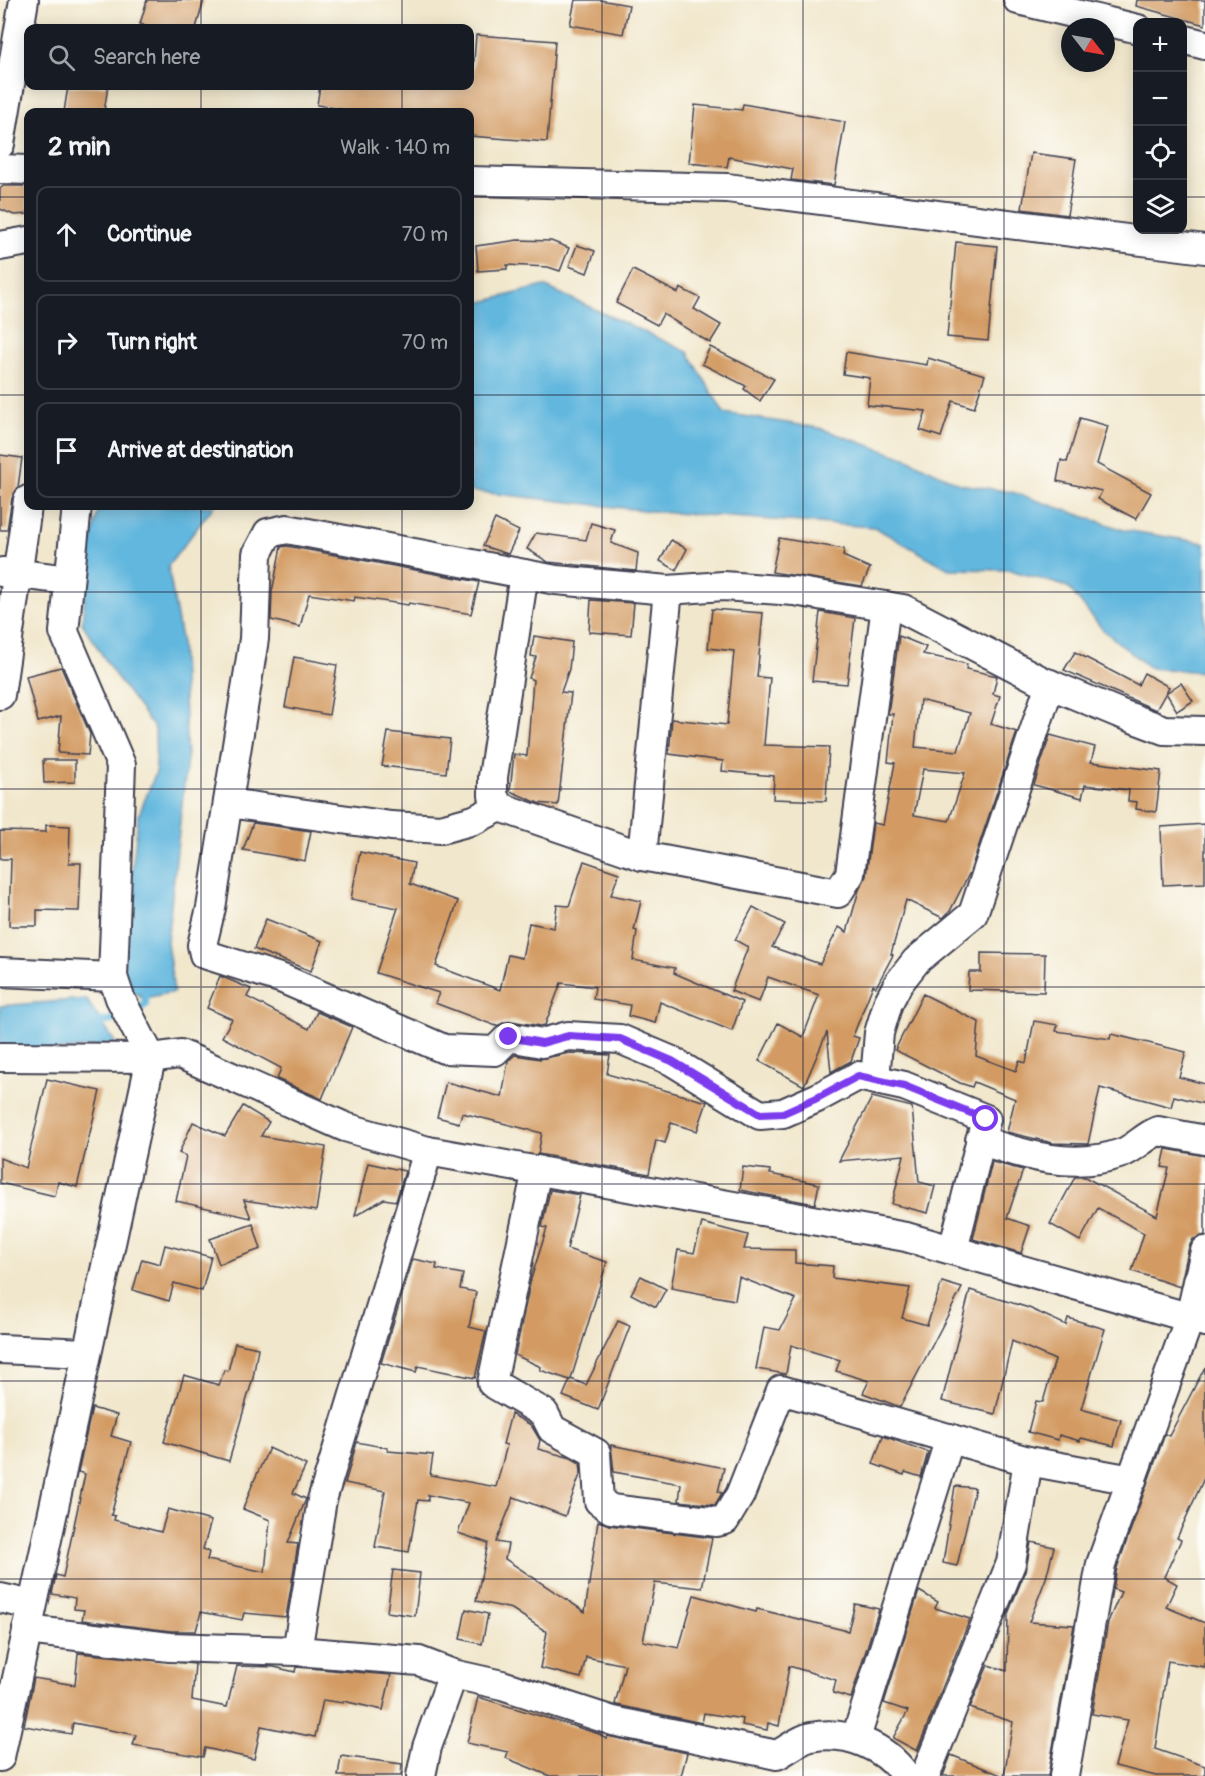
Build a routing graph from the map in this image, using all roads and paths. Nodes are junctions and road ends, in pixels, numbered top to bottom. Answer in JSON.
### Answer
{"nodes":[{"id":1,"x":24,"y":0,"type":"edge"},
{"id":2,"x":1032,"y":2,"type":"edge"},
{"id":3,"x":1133,"y":28,"type":"edge"},
{"id":4,"x":1187,"y":40,"type":"edge"},
{"id":5,"x":1205,"y":45,"type":"edge"},
{"id":6,"x":0,"y":144,"type":"edge"},
{"id":7,"x":0,"y":169,"type":"edge"},
{"id":8,"x":24,"y":170,"type":"edge"},
{"id":9,"x":474,"y":181,"type":"edge"},
{"id":10,"x":24,"y":242,"type":"edge"},
{"id":11,"x":0,"y":246,"type":"edge"},
{"id":12,"x":1205,"y":249,"type":"edge"},
{"id":13,"x":25,"y":510,"type":"edge"},
{"id":14,"x":76,"y":510,"type":"edge"},
{"id":15,"x":9,"y":573,"type":"edge"},
{"id":16,"x":524,"y":574,"type":"junction"},
{"id":17,"x":69,"y":580,"type":"junction"},
{"id":18,"x":668,"y":590,"type":"junction"},
{"id":19,"x":886,"y":606,"type":"junction"},
{"id":20,"x":1050,"y":684,"type":"junction"},
{"id":21,"x":0,"y":695,"type":"edge"},
{"id":22,"x":1205,"y":731,"type":"edge"},
{"id":23,"x":228,"y":803,"type":"junction"},
{"id":24,"x":500,"y":807,"type":"junction"},
{"id":25,"x":642,"y":856,"type":"junction"},
{"id":26,"x":0,"y":972,"type":"edge"},
{"id":27,"x":116,"y":988,"type":"junction"},
{"id":28,"x":147,"y":1051,"type":"junction"},
{"id":29,"x":0,"y":1057,"type":"edge"},
{"id":30,"x":875,"y":1079,"type":"junction"},
{"id":31,"x":980,"y":1140,"type":"junction"},
{"id":32,"x":1205,"y":1140,"type":"edge"},
{"id":33,"x":428,"y":1151,"type":"junction"},
{"id":34,"x":537,"y":1170,"type":"junction"},
{"id":35,"x":953,"y":1250,"type":"junction"},
{"id":36,"x":1205,"y":1251,"type":"edge"},
{"id":37,"x":1197,"y":1320,"type":"edge"},
{"id":38,"x":0,"y":1349,"type":"edge"},
{"id":39,"x":86,"y":1353,"type":"junction"},
{"id":40,"x":950,"y":1438,"type":"junction"},
{"id":41,"x":1028,"y":1461,"type":"junction"},
{"id":42,"x":1131,"y":1480,"type":"junction"},
{"id":43,"x":0,"y":1598,"type":"edge"},
{"id":44,"x":30,"y":1618,"type":"junction"},
{"id":45,"x":297,"y":1651,"type":"junction"},
{"id":46,"x":453,"y":1674,"type":"junction"},
{"id":47,"x":856,"y":1738,"type":"junction"},
{"id":48,"x":0,"y":1757,"type":"edge"},
{"id":49,"x":421,"y":1776,"type":"edge"},
{"id":50,"x":906,"y":1776,"type":"edge"},
{"id":51,"x":925,"y":1776,"type":"edge"},
{"id":52,"x":1064,"y":1776,"type":"edge"}],
"edges":[{"from":1,"to":6,"type":"street"},
{"from":2,"to":3,"type":"street"},
{"from":4,"to":5,"type":"street"},
{"from":7,"to":8,"type":"street"},
{"from":9,"to":12,"type":"street"},
{"from":10,"to":11,"type":"street"},
{"from":13,"to":15,"type":"street"},
{"from":14,"to":17,"type":"street"},
{"from":15,"to":17,"type":"street"},
{"from":15,"to":21,"type":"street"},
{"from":16,"to":18,"type":"street"},
{"from":16,"to":23,"type":"street"},
{"from":16,"to":24,"type":"street"},
{"from":17,"to":27,"type":"street"},
{"from":18,"to":19,"type":"street"},
{"from":18,"to":25,"type":"street"},
{"from":19,"to":20,"type":"street"},
{"from":19,"to":25,"type":"street"},
{"from":20,"to":22,"type":"street"},
{"from":20,"to":30,"type":"street"},
{"from":23,"to":24,"type":"street"},
{"from":23,"to":30,"type":"street"},
{"from":24,"to":25,"type":"street"},
{"from":26,"to":27,"type":"street"},
{"from":27,"to":28,"type":"street"},
{"from":28,"to":29,"type":"street"},
{"from":28,"to":33,"type":"street"},
{"from":28,"to":39,"type":"street"},
{"from":30,"to":31,"type":"street"},
{"from":31,"to":32,"type":"street"},
{"from":31,"to":35,"type":"street"},
{"from":33,"to":34,"type":"street"},
{"from":33,"to":45,"type":"street"},
{"from":34,"to":35,"type":"street"},
{"from":34,"to":40,"type":"street"},
{"from":35,"to":37,"type":"street"},
{"from":36,"to":37,"type":"street"},
{"from":37,"to":42,"type":"street"},
{"from":38,"to":39,"type":"street"},
{"from":39,"to":44,"type":"street"},
{"from":40,"to":41,"type":"street"},
{"from":40,"to":47,"type":"street"},
{"from":41,"to":42,"type":"street"},
{"from":41,"to":51,"type":"street"},
{"from":42,"to":52,"type":"street"},
{"from":43,"to":44,"type":"street"},
{"from":44,"to":45,"type":"street"},
{"from":44,"to":48,"type":"street"},
{"from":45,"to":46,"type":"street"},
{"from":46,"to":47,"type":"street"},
{"from":46,"to":49,"type":"street"},
{"from":47,"to":50,"type":"street"}]}
